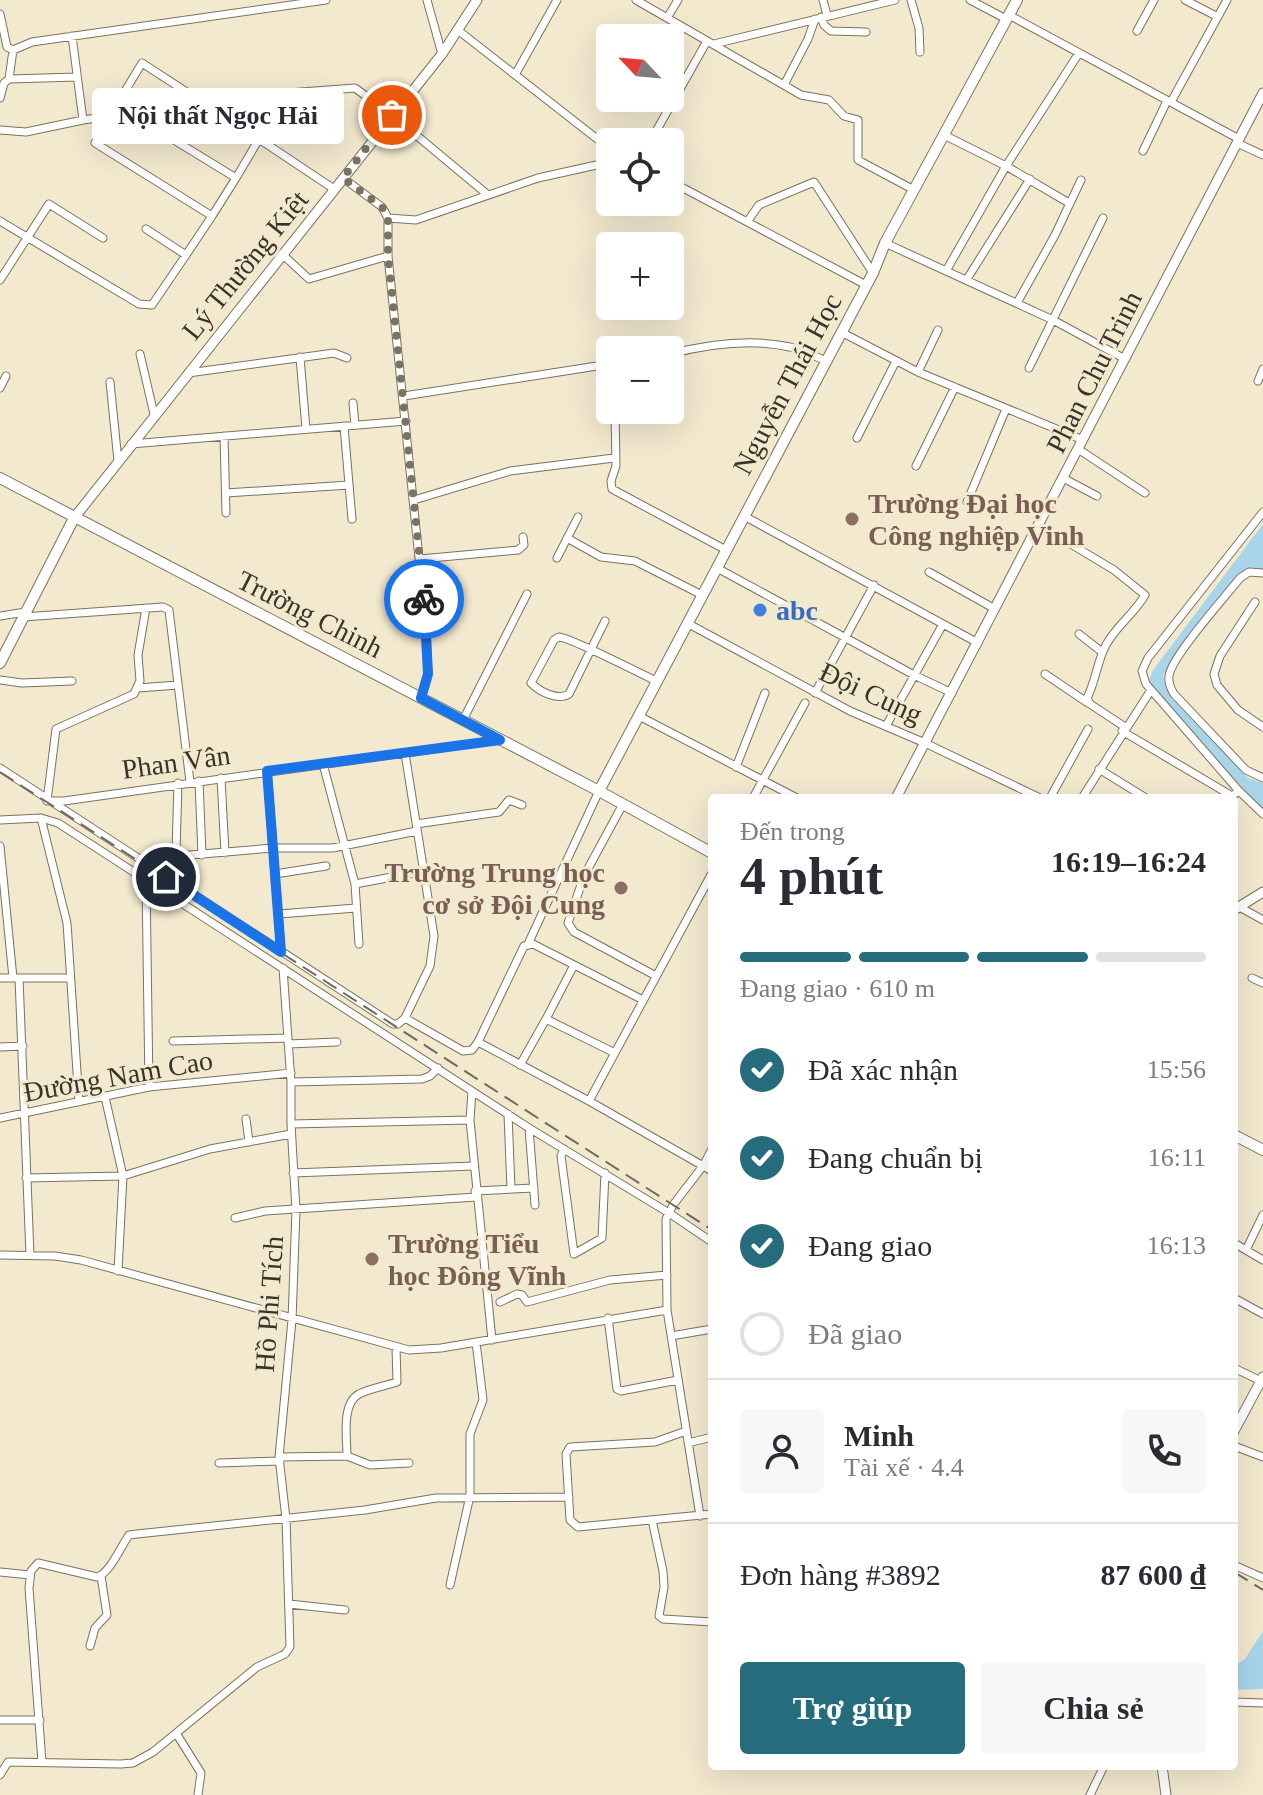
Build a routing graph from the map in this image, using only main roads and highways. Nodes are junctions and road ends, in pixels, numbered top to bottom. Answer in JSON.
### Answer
{"nodes":[{"id":1,"x":1017,"y":0,"type":"edge"},
{"id":2,"x":0,"y":478,"type":"edge"},
{"id":3,"x":74,"y":518,"type":"junction"},
{"id":4,"x":0,"y":663,"type":"edge"},
{"id":5,"x":599,"y":791,"type":"junction"},
{"id":6,"x":708,"y":851,"type":"edge"},
{"id":7,"x":1238,"y":1137,"type":"edge"},
{"id":8,"x":1263,"y":1150,"type":"edge"}],
"edges":[{"from":1,"to":5,"type":"main road","name":"Nguyễn Thái Học"},
{"from":2,"to":3,"type":"main road","name":"Trường Chinh"},
{"from":3,"to":4,"type":"main road"},
{"from":3,"to":5,"type":"main road","name":"Trường Chinh"},
{"from":5,"to":6,"type":"main road","name":"Trường Chinh"},
{"from":7,"to":8,"type":"main road"}]}
